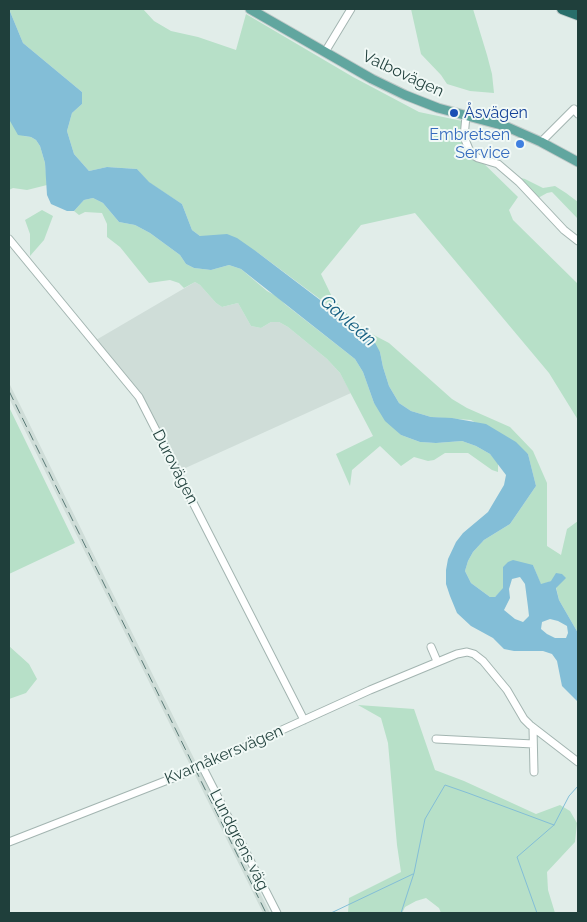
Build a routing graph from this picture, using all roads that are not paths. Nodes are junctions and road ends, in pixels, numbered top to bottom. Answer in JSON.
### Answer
{"nodes":[{"id":1,"x":250,"y":9,"type":"edge"},
{"id":2,"x":351,"y":9,"type":"edge"},
{"id":3,"x":562,"y":9,"type":"edge"},
{"id":4,"x":578,"y":15,"type":"edge"},
{"id":5,"x":326,"y":52,"type":"junction"},
{"id":6,"x":577,"y":110,"type":"edge"},
{"id":7,"x":466,"y":116,"type":"junction"},
{"id":8,"x":541,"y":142,"type":"junction"},
{"id":9,"x":578,"y":162,"type":"edge"},
{"id":10,"x":9,"y":239,"type":"edge"},
{"id":11,"x":578,"y":241,"type":"edge"},
{"id":12,"x":431,"y":647,"type":"dead end"},
{"id":13,"x":438,"y":662,"type":"junction"},
{"id":14,"x":304,"y":720,"type":"junction"},
{"id":15,"x":533,"y":728,"type":"junction"},
{"id":16,"x":436,"y":739,"type":"dead end"},
{"id":17,"x":533,"y":744,"type":"junction"},
{"id":18,"x":578,"y":762,"type":"edge"},
{"id":19,"x":202,"y":766,"type":"junction"},
{"id":20,"x":534,"y":772,"type":"dead end"},
{"id":21,"x":9,"y":842,"type":"edge"},
{"id":22,"x":277,"y":913,"type":"edge"}],
"edges":[{"from":1,"to":5,"type":"main road","name":"Valbovägen"},
{"from":2,"to":5,"type":"street"},
{"from":3,"to":4,"type":"highway"},
{"from":5,"to":7,"type":"main road","name":"Valbovägen"},
{"from":6,"to":8,"type":"street"},
{"from":7,"to":8,"type":"main road","name":"Valbovägen"},
{"from":7,"to":11,"type":"street"},
{"from":8,"to":9,"type":"main road","name":"Valbovägen"},
{"from":10,"to":14,"type":"street","name":"Durovägen"},
{"from":12,"to":13,"type":"street"},
{"from":13,"to":14,"type":"street","name":"Kvarnåkersvägen"},
{"from":13,"to":15,"type":"street","name":"Kvarnåkersvägen"},
{"from":14,"to":19,"type":"street","name":"Kvarnåkersvägen"},
{"from":15,"to":17,"type":"street"},
{"from":15,"to":18,"type":"street","name":"Kvarnåkersvägen"},
{"from":16,"to":17,"type":"street"},
{"from":17,"to":20,"type":"street"},
{"from":19,"to":21,"type":"street","name":"Kvarnåkersvägen"},
{"from":19,"to":22,"type":"street","name":"Lundgrens väg"}]}
